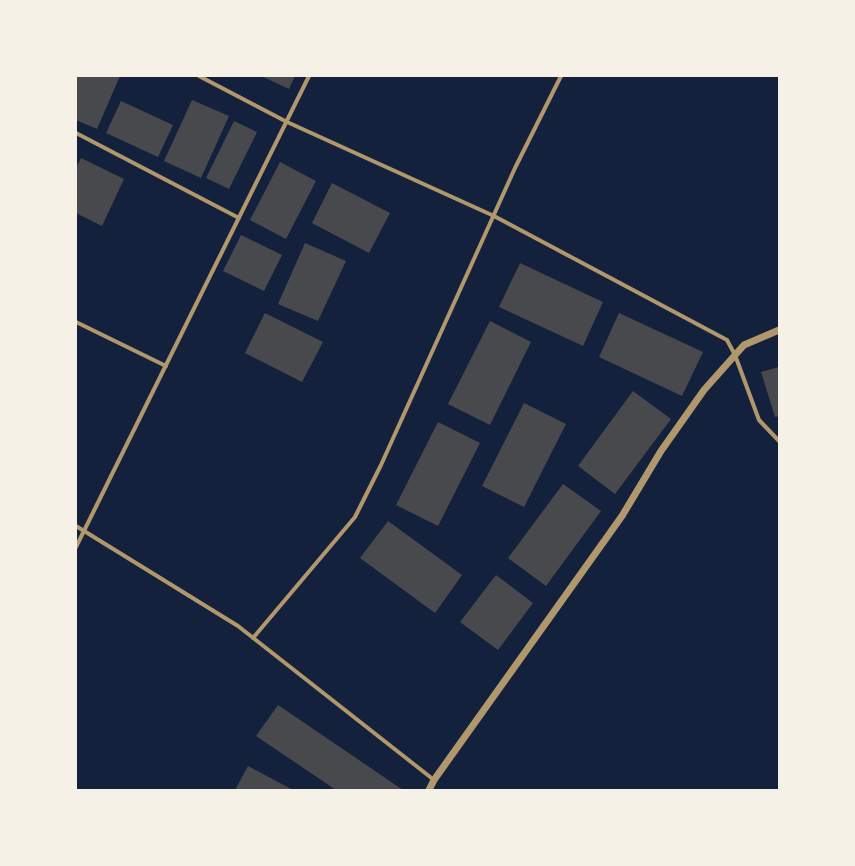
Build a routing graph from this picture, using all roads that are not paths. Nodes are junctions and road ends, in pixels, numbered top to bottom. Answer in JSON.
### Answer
{"nodes":[{"id":1,"x":199,"y":76,"type":"edge"},
{"id":2,"x":309,"y":76,"type":"edge"},
{"id":3,"x":561,"y":76,"type":"edge"},
{"id":4,"x":287,"y":122,"type":"junction"},
{"id":5,"x":76,"y":133,"type":"edge"},
{"id":6,"x":494,"y":216,"type":"junction"},
{"id":7,"x":239,"y":218,"type":"junction"},
{"id":8,"x":76,"y":322,"type":"edge"},
{"id":9,"x":779,"y":330,"type":"edge"},
{"id":10,"x":735,"y":355,"type":"junction"},
{"id":11,"x":166,"y":366,"type":"junction"},
{"id":12,"x":779,"y":441,"type":"edge"},
{"id":13,"x":76,"y":526,"type":"edge"},
{"id":14,"x":84,"y":531,"type":"junction"},
{"id":15,"x":76,"y":546,"type":"edge"},
{"id":16,"x":253,"y":638,"type":"junction"},
{"id":17,"x":434,"y":780,"type":"junction"},
{"id":18,"x":429,"y":790,"type":"edge"}],
"edges":[{"from":1,"to":4,"type":"street"},
{"from":2,"to":4,"type":"street"},
{"from":3,"to":6,"type":"street"},
{"from":4,"to":6,"type":"street"},
{"from":4,"to":7,"type":"street"},
{"from":5,"to":7,"type":"street"},
{"from":6,"to":10,"type":"street"},
{"from":6,"to":16,"type":"street"},
{"from":7,"to":11,"type":"street"},
{"from":8,"to":11,"type":"street"},
{"from":9,"to":10,"type":"street"},
{"from":10,"to":12,"type":"street"},
{"from":10,"to":17,"type":"street"},
{"from":11,"to":14,"type":"street"},
{"from":13,"to":14,"type":"street"},
{"from":14,"to":15,"type":"street"},
{"from":14,"to":16,"type":"street"},
{"from":16,"to":17,"type":"street"},
{"from":17,"to":18,"type":"street"}]}
